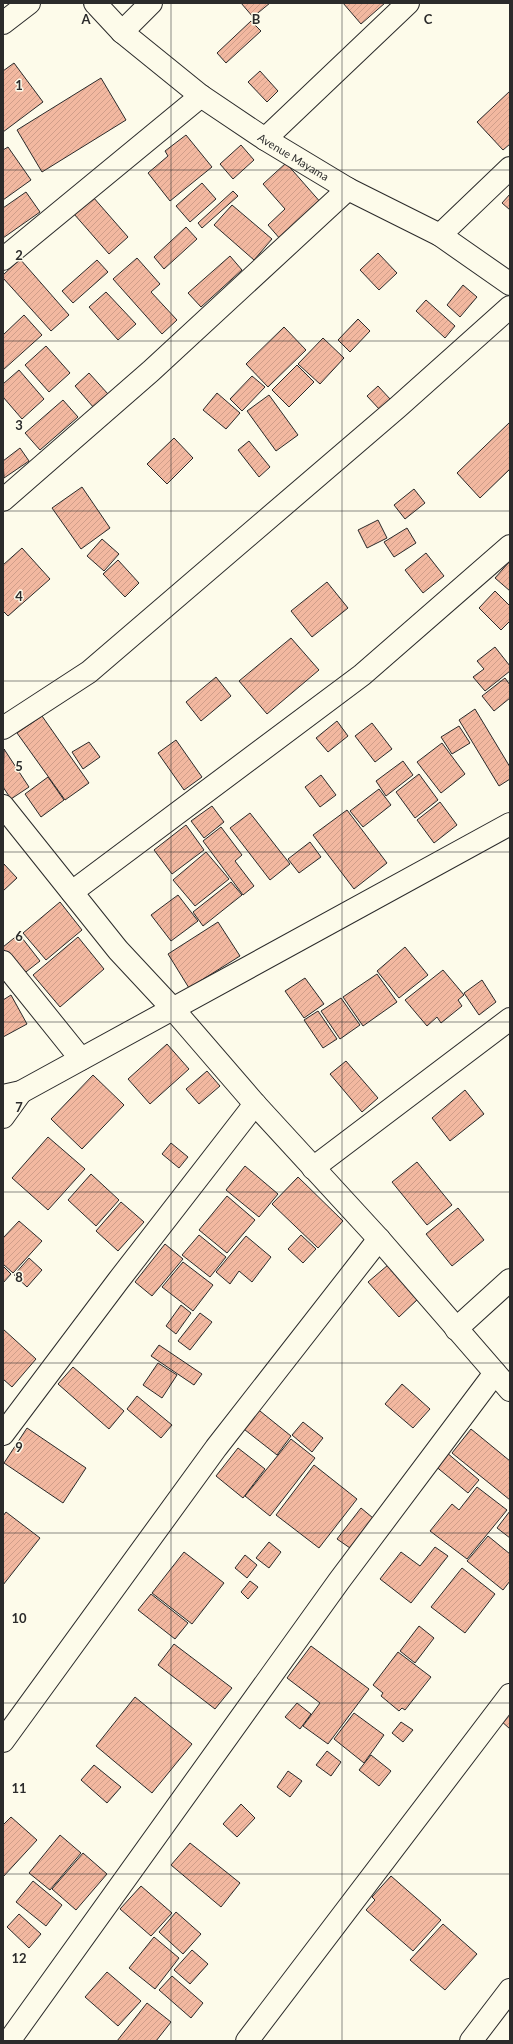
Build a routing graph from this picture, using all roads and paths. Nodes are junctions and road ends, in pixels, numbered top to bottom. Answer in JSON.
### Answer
{"nodes":[{"id":1,"x":28,"y":3,"type":"edge"},
{"id":2,"x":95,"y":3,"type":"edge"},
{"id":3,"x":152,"y":3,"type":"edge"},
{"id":4,"x":408,"y":3,"type":"edge"},
{"id":5,"x":3,"y":23,"type":"edge"},
{"id":6,"x":122,"y":32,"type":"junction"},
{"id":7,"x":201,"y":96,"type":"junction"},
{"id":8,"x":265,"y":139,"type":"junction"},
{"id":9,"x":510,"y":168,"type":"edge"},
{"id":10,"x":348,"y":189,"type":"junction"},
{"id":11,"x":440,"y":235,"type":"junction"},
{"id":12,"x":3,"y":259,"type":"edge"},
{"id":13,"x":510,"y":284,"type":"edge"},
{"id":14,"x":510,"y":307,"type":"edge"},
{"id":15,"x":3,"y":500,"type":"edge"},
{"id":16,"x":510,"y":546,"type":"edge"},
{"id":17,"x":3,"y":728,"type":"edge"},
{"id":18,"x":3,"y":806,"type":"edge"},
{"id":19,"x":510,"y":824,"type":"edge"},
{"id":20,"x":72,"y":892,"type":"junction"},
{"id":21,"x":3,"y":962,"type":"edge"},
{"id":22,"x":172,"y":1009,"type":"junction"},
{"id":23,"x":510,"y":1019,"type":"edge"},
{"id":24,"x":81,"y":1059,"type":"junction"},
{"id":25,"x":12,"y":1094,"type":"edge"},
{"id":26,"x":255,"y":1104,"type":"junction"},
{"id":27,"x":3,"y":1116,"type":"edge"},
{"id":28,"x":313,"y":1168,"type":"junction"},
{"id":29,"x":379,"y":1239,"type":"junction"},
{"id":30,"x":510,"y":1280,"type":"edge"},
{"id":31,"x":456,"y":1328,"type":"junction"},
{"id":32,"x":495,"y":1373,"type":"junction"},
{"id":33,"x":510,"y":1390,"type":"edge"},
{"id":34,"x":3,"y":1434,"type":"edge"},
{"id":35,"x":510,"y":1694,"type":"edge"},
{"id":36,"x":3,"y":1741,"type":"edge"},
{"id":37,"x":510,"y":1990,"type":"edge"},
{"id":38,"x":9,"y":2041,"type":"edge"},
{"id":39,"x":246,"y":2041,"type":"edge"},
{"id":40,"x":471,"y":2041,"type":"edge"}],
"edges":[{"from":1,"to":5,"type":"street"},
{"from":2,"to":6,"type":"street","name":"Avenue Mayama"},
{"from":3,"to":6,"type":"street"},
{"from":4,"to":8,"type":"street"},
{"from":6,"to":7,"type":"street","name":"Avenue Mayama"},
{"from":7,"to":8,"type":"street","name":"Avenue Mayama"},
{"from":7,"to":12,"type":"street"},
{"from":8,"to":10,"type":"street","name":"Avenue Mayama"},
{"from":9,"to":11,"type":"street"},
{"from":10,"to":11,"type":"street","name":"Avenue Mayama"},
{"from":10,"to":15,"type":"street"},
{"from":11,"to":13,"type":"street","name":"Avenue Mayama"},
{"from":14,"to":17,"type":"street"},
{"from":16,"to":20,"type":"street"},
{"from":18,"to":20,"type":"street"},
{"from":19,"to":22,"type":"street"},
{"from":20,"to":22,"type":"street"},
{"from":21,"to":24,"type":"street"},
{"from":22,"to":24,"type":"street"},
{"from":22,"to":26,"type":"street"},
{"from":23,"to":28,"type":"street"},
{"from":24,"to":25,"type":"street"},
{"from":25,"to":27,"type":"street"},
{"from":26,"to":28,"type":"street"},
{"from":26,"to":34,"type":"street"},
{"from":28,"to":29,"type":"street"},
{"from":29,"to":31,"type":"street"},
{"from":29,"to":36,"type":"street"},
{"from":30,"to":31,"type":"street"},
{"from":31,"to":32,"type":"street"},
{"from":32,"to":33,"type":"street"},
{"from":32,"to":38,"type":"street"},
{"from":35,"to":39,"type":"street"},
{"from":37,"to":40,"type":"street"}]}
